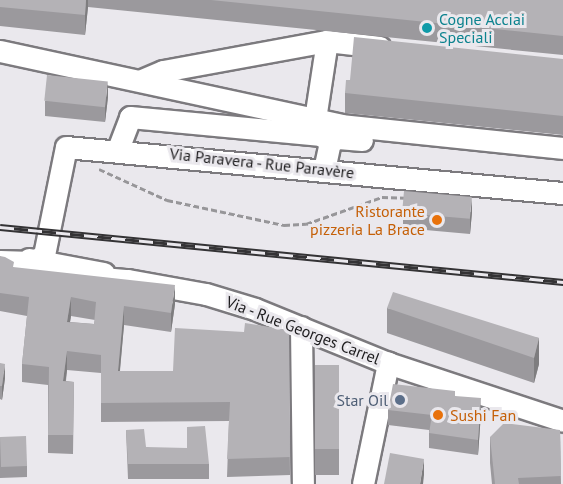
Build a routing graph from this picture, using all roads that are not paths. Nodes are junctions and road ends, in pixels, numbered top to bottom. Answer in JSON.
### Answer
{"nodes":[{"id":1,"x":327,"y":41,"type":"junction"},
{"id":2,"x":398,"y":48,"type":"edge"},
{"id":3,"x":0,"y":51,"type":"edge"},
{"id":4,"x":142,"y":80,"type":"junction"},
{"id":5,"x":315,"y":119,"type":"junction"},
{"id":6,"x":330,"y":142,"type":"junction"},
{"id":7,"x":563,"y":148,"type":"edge"},
{"id":8,"x":118,"y":149,"type":"junction"},
{"id":9,"x":563,"y":160,"type":"edge"},
{"id":10,"x":324,"y":170,"type":"junction"},
{"id":11,"x":563,"y":193,"type":"edge"},
{"id":12,"x":0,"y":255,"type":"edge"},
{"id":13,"x":40,"y":255,"type":"junction"},
{"id":14,"x":0,"y":261,"type":"edge"},
{"id":15,"x":0,"y":266,"type":"edge"},
{"id":16,"x":128,"y":280,"type":"junction"},
{"id":17,"x":301,"y":327,"type":"junction"},
{"id":18,"x":388,"y":363,"type":"junction"},
{"id":19,"x":563,"y":421,"type":"edge"},
{"id":20,"x":303,"y":484,"type":"edge"},
{"id":21,"x":363,"y":484,"type":"edge"}],
"edges":[{"from":1,"to":2,"type":"street"},
{"from":1,"to":4,"type":"street"},
{"from":1,"to":5,"type":"street"},
{"from":3,"to":4,"type":"street"},
{"from":4,"to":5,"type":"street"},
{"from":5,"to":7,"type":"street"},
{"from":6,"to":8,"type":"street"},
{"from":6,"to":9,"type":"street"},
{"from":6,"to":10,"type":"street"},
{"from":8,"to":10,"type":"street","name":"Via Paravera - Rue Paravère"},
{"from":8,"to":13,"type":"street","name":"Via Paravera - Rue Paravère"},
{"from":10,"to":11,"type":"street","name":"Via Paravera - Rue Paravère"},
{"from":12,"to":13,"type":"street"},
{"from":13,"to":14,"type":"street"},
{"from":13,"to":16,"type":"street"},
{"from":15,"to":16,"type":"street","name":"Via - Rue Georges Carrel"},
{"from":16,"to":17,"type":"street","name":"Via - Rue Georges Carrel"},
{"from":17,"to":18,"type":"street","name":"Via - Rue Georges Carrel"},
{"from":17,"to":20,"type":"street"},
{"from":18,"to":19,"type":"street","name":"Via - Rue Georges Carrel"},
{"from":18,"to":21,"type":"street"}]}
